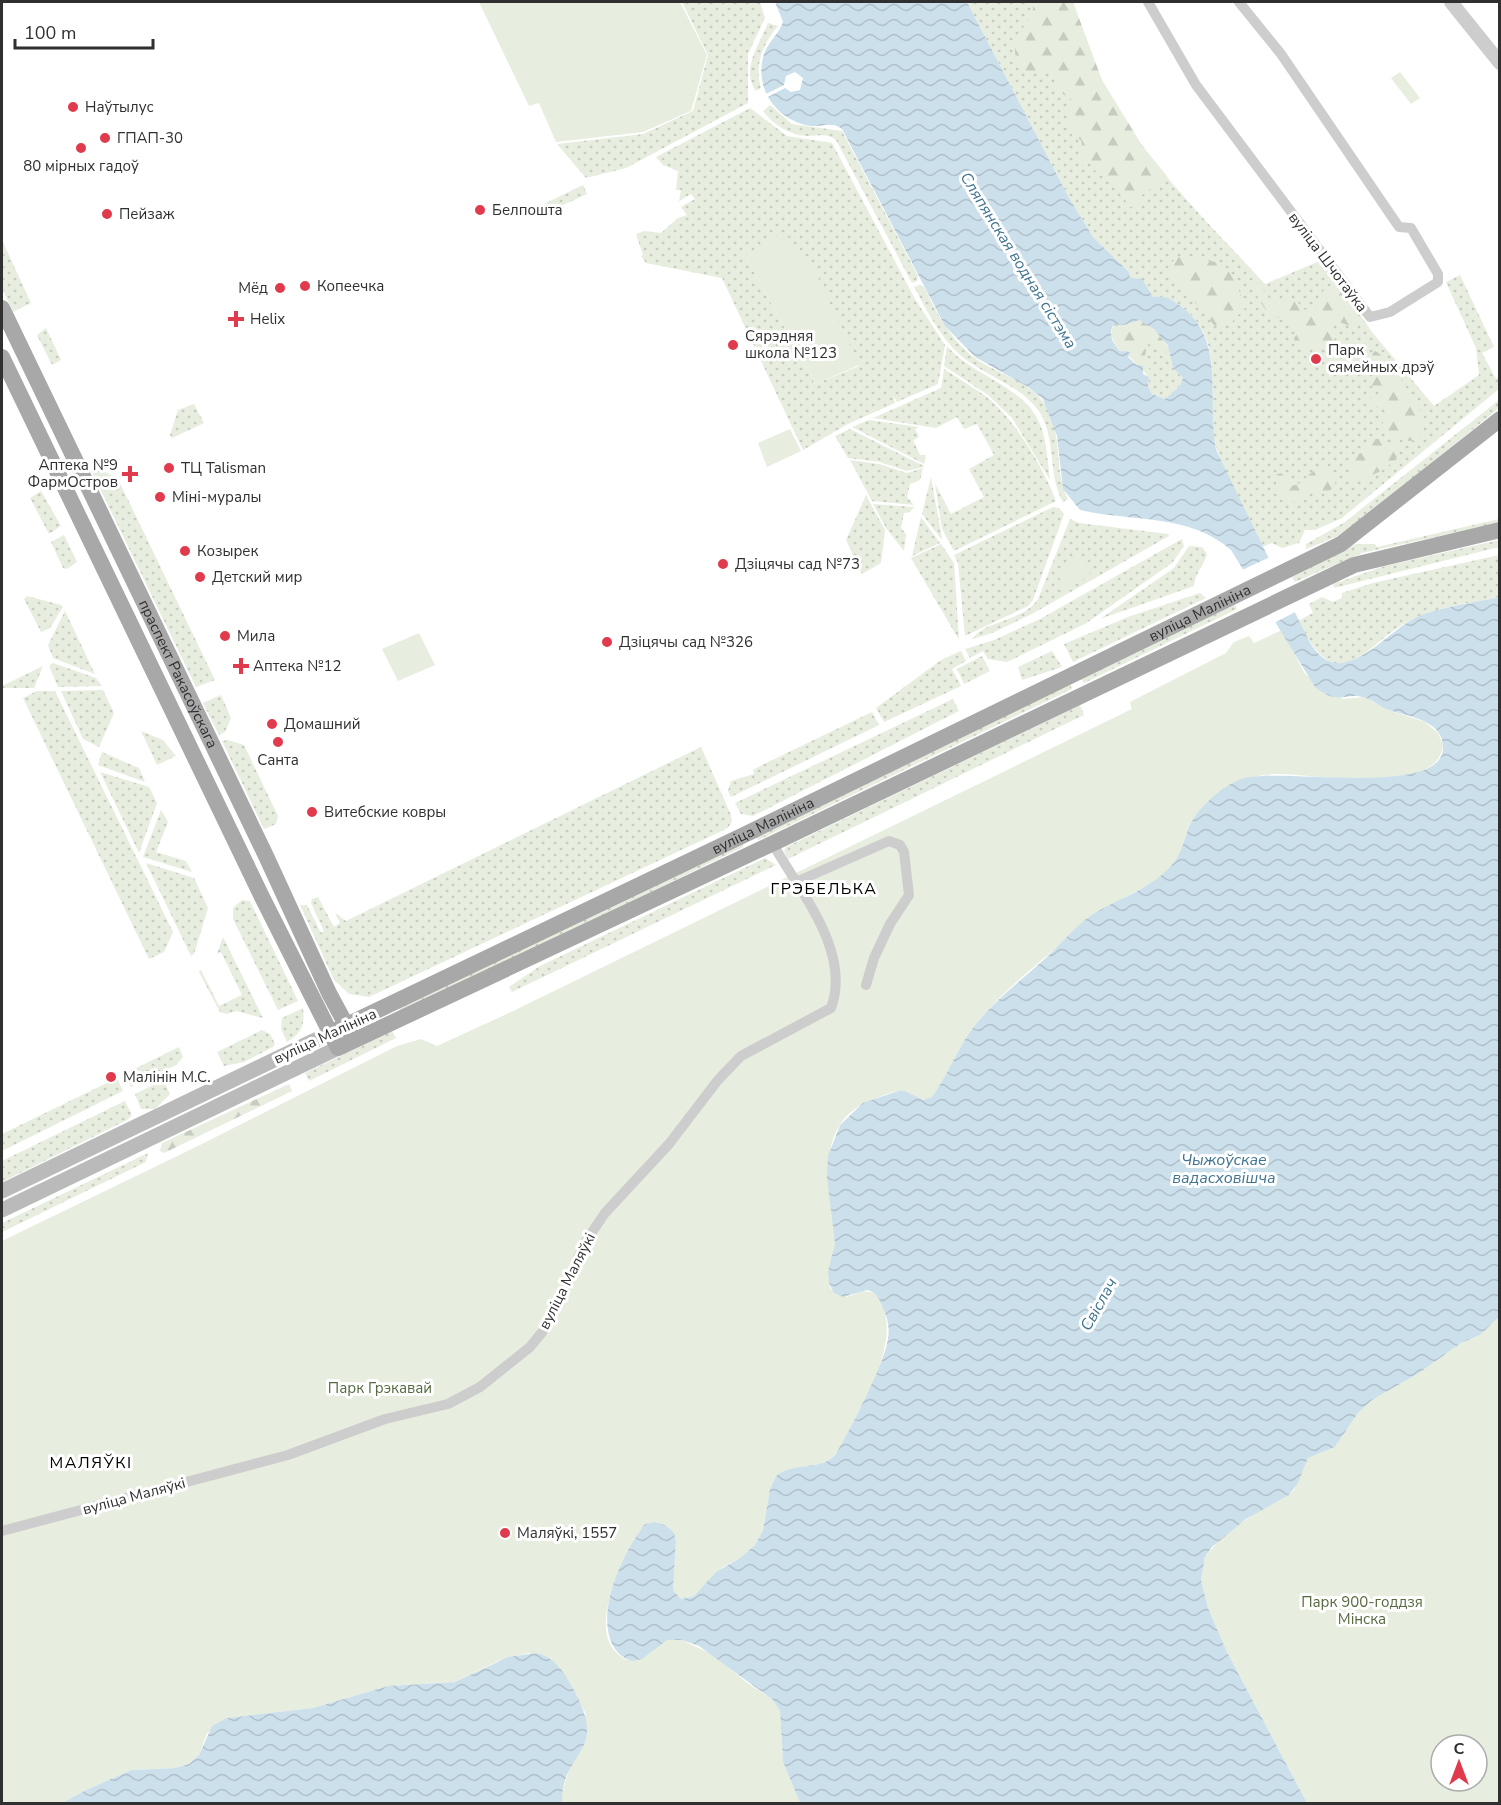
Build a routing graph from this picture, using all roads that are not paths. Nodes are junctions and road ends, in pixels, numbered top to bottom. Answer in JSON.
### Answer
{"nodes":[{"id":1,"x":1148,"y":2,"type":"edge"},
{"id":2,"x":1239,"y":2,"type":"edge"},
{"id":3,"x":1451,"y":2,"type":"edge"},
{"id":4,"x":1500,"y":63,"type":"edge"},
{"id":5,"x":2,"y":308,"type":"edge"},
{"id":6,"x":2,"y":357,"type":"edge"},
{"id":7,"x":1500,"y":419,"type":"edge"},
{"id":8,"x":1500,"y":530,"type":"edge"},
{"id":9,"x":746,"y":834,"type":"junction"},
{"id":10,"x":773,"y":844,"type":"junction"},
{"id":11,"x":755,"y":852,"type":"junction"},
{"id":12,"x":796,"y":882,"type":"junction"},
{"id":13,"x":866,"y":985,"type":"dead end"},
{"id":14,"x":350,"y":1033,"type":"junction"},
{"id":15,"x":334,"y":1040,"type":"junction"},
{"id":16,"x":2,"y":1191,"type":"edge"},
{"id":17,"x":2,"y":1210,"type":"edge"},
{"id":18,"x":2,"y":1531,"type":"edge"}],
"edges":[{"from":1,"to":2,"type":"street","name":"вуліца Шчотаўка"},
{"from":3,"to":4,"type":"street"},
{"from":5,"to":14,"type":"main road","name":"праспект Ракасоўскага"},
{"from":6,"to":15,"type":"main road","name":"праспект Ракасоўскага"},
{"from":7,"to":9,"type":"main road","name":"вуліца Малініна"},
{"from":8,"to":10,"type":"main road","name":"вуліца Малініна"},
{"from":9,"to":11,"type":"main road"},
{"from":9,"to":14,"type":"main road","name":"вуліца Малініна"},
{"from":10,"to":11,"type":"main road","name":"вуліца Малініна"},
{"from":10,"to":12,"type":"street","name":"вуліца Маляўкі"},
{"from":11,"to":14,"type":"main road","name":"вуліца Малініна"},
{"from":12,"to":13,"type":"street"},
{"from":12,"to":18,"type":"street","name":"вуліца Маляўкі"},
{"from":14,"to":15,"type":"main road","name":"вуліца Малініна"},
{"from":15,"to":16,"type":"main road","name":"вуліца Малініна"},
{"from":15,"to":17,"type":"main road","name":"вуліца Малініна"}]}
